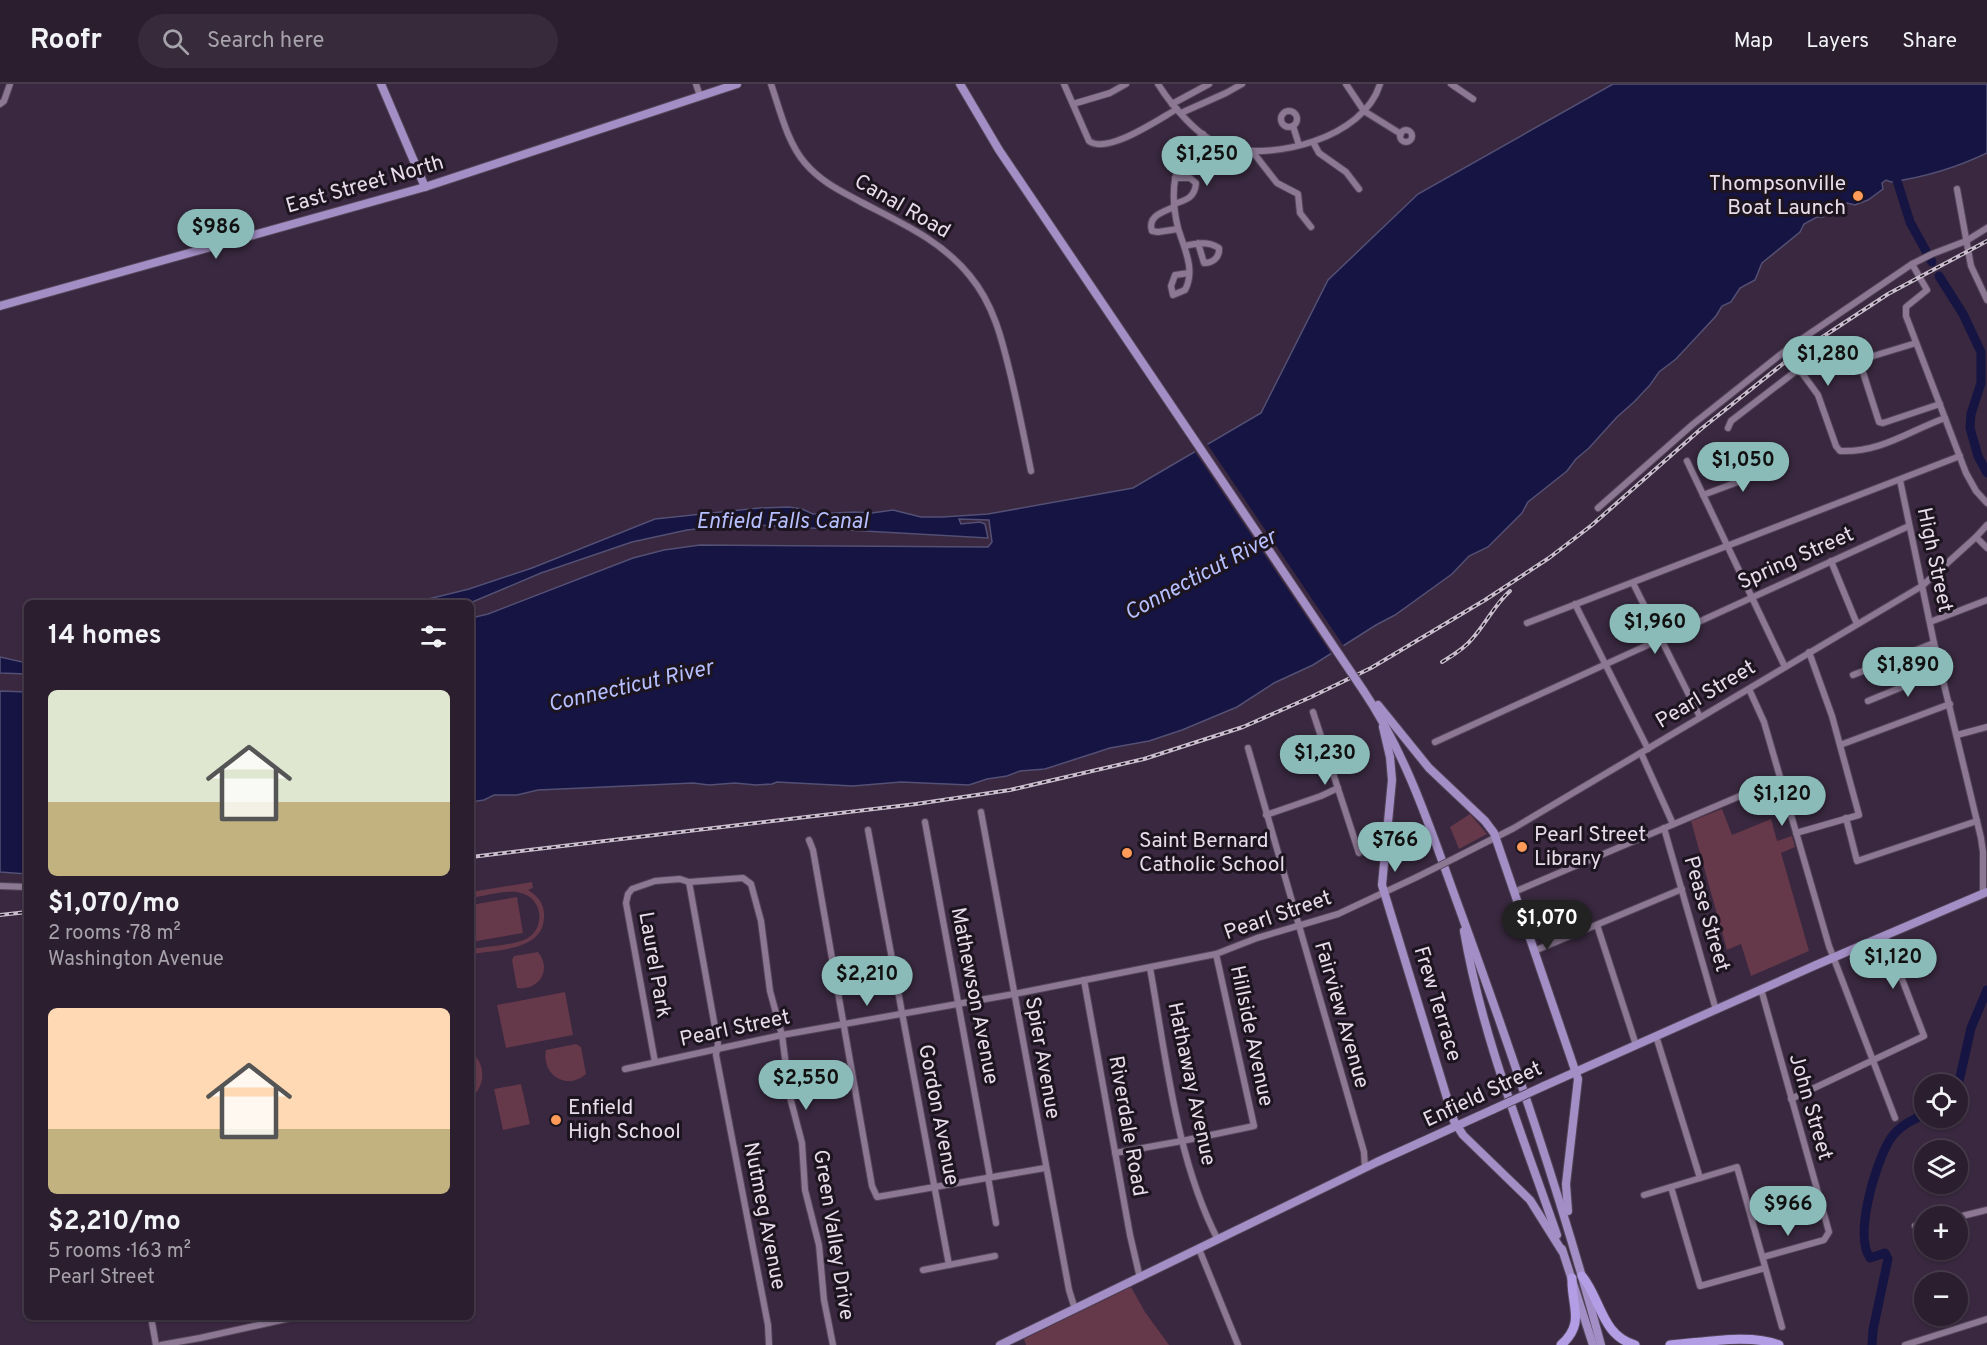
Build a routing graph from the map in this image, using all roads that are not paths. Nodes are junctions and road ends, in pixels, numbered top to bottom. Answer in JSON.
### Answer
{"nodes":[{"id":1,"x":10,"y":84,"type":"edge"},
{"id":2,"x":381,"y":84,"type":"edge"},
{"id":3,"x":696,"y":84,"type":"edge"},
{"id":4,"x":736,"y":84,"type":"edge"},
{"id":5,"x":771,"y":84,"type":"edge"},
{"id":6,"x":960,"y":84,"type":"edge"},
{"id":7,"x":1064,"y":84,"type":"edge"},
{"id":8,"x":1126,"y":84,"type":"edge"},
{"id":9,"x":1158,"y":84,"type":"edge"},
{"id":10,"x":1209,"y":84,"type":"edge"},
{"id":11,"x":1242,"y":84,"type":"edge"},
{"id":12,"x":1346,"y":84,"type":"edge"},
{"id":13,"x":1380,"y":84,"type":"edge"},
{"id":14,"x":1451,"y":84,"type":"edge"},
{"id":15,"x":700,"y":96,"type":"junction"},
{"id":16,"x":1473,"y":99,"type":"dead end"},
{"id":17,"x":0,"y":104,"type":"edge"},
{"id":18,"x":1073,"y":104,"type":"junction"},
{"id":19,"x":1176,"y":109,"type":"junction"},
{"id":20,"x":1364,"y":111,"type":"junction"},
{"id":21,"x":1293,"y":126,"type":"dead end"},
{"id":22,"x":1203,"y":134,"type":"junction"},
{"id":23,"x":1401,"y":134,"type":"dead end"},
{"id":24,"x":1313,"y":142,"type":"junction"},
{"id":25,"x":1299,"y":145,"type":"junction"},
{"id":26,"x":1252,"y":151,"type":"junction"},
{"id":27,"x":1176,"y":178,"type":"junction"},
{"id":28,"x":425,"y":187,"type":"junction"},
{"id":29,"x":1359,"y":189,"type":"dead end"},
{"id":30,"x":1957,"y":189,"type":"dead end"},
{"id":31,"x":1174,"y":206,"type":"junction"},
{"id":32,"x":1311,"y":227,"type":"dead end"},
{"id":33,"x":1987,"y":228,"type":"edge"},
{"id":34,"x":1178,"y":229,"type":"junction"},
{"id":35,"x":1966,"y":241,"type":"junction"},
{"id":36,"x":1198,"y":243,"type":"dead end"},
{"id":37,"x":1185,"y":246,"type":"junction"},
{"id":38,"x":1912,"y":264,"type":"junction"},
{"id":39,"x":1189,"y":273,"type":"dead end"},
{"id":40,"x":1987,"y":300,"type":"edge"},
{"id":41,"x":0,"y":306,"type":"edge"},
{"id":42,"x":1916,"y":342,"type":"junction"},
{"id":43,"x":1859,"y":360,"type":"junction"},
{"id":44,"x":1838,"y":367,"type":"dead end"},
{"id":45,"x":1940,"y":404,"type":"junction"},
{"id":46,"x":1945,"y":418,"type":"junction"},
{"id":47,"x":1728,"y":428,"type":"dead end"},
{"id":48,"x":1960,"y":456,"type":"junction"},
{"id":49,"x":1687,"y":461,"type":"dead end"},
{"id":50,"x":1775,"y":468,"type":"dead end"},
{"id":51,"x":1031,"y":471,"type":"dead end"},
{"id":52,"x":1900,"y":480,"type":"junction"},
{"id":53,"x":1703,"y":495,"type":"junction"},
{"id":54,"x":1987,"y":503,"type":"edge"},
{"id":55,"x":1598,"y":508,"type":"dead end"},
{"id":56,"x":1987,"y":525,"type":"edge"},
{"id":57,"x":1909,"y":526,"type":"junction"},
{"id":58,"x":1976,"y":537,"type":"junction"},
{"id":59,"x":1727,"y":546,"type":"junction"},
{"id":60,"x":1987,"y":548,"type":"edge"},
{"id":61,"x":1831,"y":561,"type":"junction"},
{"id":62,"x":1633,"y":583,"type":"junction"},
{"id":63,"x":1922,"y":586,"type":"junction"},
{"id":64,"x":1751,"y":598,"type":"junction"},
{"id":65,"x":1987,"y":600,"type":"edge"},
{"id":66,"x":1575,"y":604,"type":"junction"},
{"id":67,"x":1930,"y":622,"type":"junction"},
{"id":68,"x":1527,"y":623,"type":"dead end"},
{"id":69,"x":1857,"y":624,"type":"junction"},
{"id":70,"x":1660,"y":639,"type":"junction"},
{"id":71,"x":1935,"y":643,"type":"junction"},
{"id":72,"x":1809,"y":652,"type":"junction"},
{"id":73,"x":1605,"y":664,"type":"junction"},
{"id":74,"x":1785,"y":667,"type":"junction"},
{"id":75,"x":1941,"y":671,"type":"junction"},
{"id":76,"x":1853,"y":675,"type":"dead end"},
{"id":77,"x":1749,"y":689,"type":"junction"},
{"id":78,"x":1364,"y":692,"type":"junction"},
{"id":79,"x":1868,"y":700,"type":"dead end"},
{"id":80,"x":1950,"y":704,"type":"junction"},
{"id":81,"x":1313,"y":712,"type":"dead end"},
{"id":82,"x":1700,"y":717,"type":"junction"},
{"id":83,"x":1382,"y":720,"type":"junction"},
{"id":84,"x":1987,"y":727,"type":"edge"},
{"id":85,"x":1957,"y":735,"type":"junction"},
{"id":86,"x":1435,"y":742,"type":"dead end"},
{"id":87,"x":1840,"y":745,"type":"junction"},
{"id":88,"x":1248,"y":748,"type":"dead end"},
{"id":89,"x":1648,"y":749,"type":"junction"},
{"id":90,"x":1641,"y":753,"type":"junction"},
{"id":91,"x":1780,"y":779,"type":"junction"},
{"id":92,"x":1338,"y":788,"type":"junction"},
{"id":93,"x":981,"y":812,"type":"dead end"},
{"id":94,"x":1266,"y":815,"type":"junction"},
{"id":95,"x":1846,"y":818,"type":"junction"},
{"id":96,"x":1977,"y":821,"type":"junction"},
{"id":97,"x":925,"y":822,"type":"dead end"},
{"id":98,"x":1674,"y":824,"type":"junction"},
{"id":99,"x":1664,"y":828,"type":"junction"},
{"id":100,"x":868,"y":830,"type":"dead end"},
{"id":101,"x":1796,"y":833,"type":"junction"},
{"id":102,"x":1496,"y":838,"type":"junction"},
{"id":103,"x":809,"y":840,"type":"dead end"},
{"id":104,"x":1359,"y":853,"type":"dead end"},
{"id":105,"x":689,"y":882,"type":"junction"},
{"id":106,"x":751,"y":884,"type":"joint"},
{"id":107,"x":0,"y":886,"type":"edge"},
{"id":108,"x":24,"y":887,"type":"edge"},
{"id":109,"x":1682,"y":889,"type":"junction"},
{"id":110,"x":1384,"y":892,"type":"junction"},
{"id":111,"x":1514,"y":892,"type":"junction"},
{"id":112,"x":1985,"y":893,"type":"edge"},
{"id":113,"x":1461,"y":915,"type":"junction"},
{"id":114,"x":1597,"y":925,"type":"junction"},
{"id":115,"x":1299,"y":926,"type":"junction"},
{"id":116,"x":1885,"y":935,"type":"junction"},
{"id":117,"x":1534,"y":951,"type":"junction"},
{"id":118,"x":1216,"y":954,"type":"junction"},
{"id":119,"x":1834,"y":957,"type":"junction"},
{"id":120,"x":1150,"y":968,"type":"junction"},
{"id":121,"x":1084,"y":980,"type":"junction"},
{"id":122,"x":1761,"y":989,"type":"junction"},
{"id":123,"x":1014,"y":994,"type":"junction"},
{"id":124,"x":958,"y":1003,"type":"junction"},
{"id":125,"x":1716,"y":1010,"type":"junction"},
{"id":126,"x":903,"y":1013,"type":"junction"},
{"id":127,"x":842,"y":1024,"type":"junction"},
{"id":128,"x":782,"y":1035,"type":"junction"},
{"id":129,"x":1656,"y":1036,"type":"junction"},
{"id":130,"x":1636,"y":1045,"type":"junction"},
{"id":131,"x":718,"y":1049,"type":"junction"},
{"id":132,"x":1874,"y":1060,"type":"junction"},
{"id":133,"x":655,"y":1062,"type":"junction"},
{"id":134,"x":626,"y":1069,"type":"dead end"},
{"id":135,"x":1575,"y":1071,"type":"junction"},
{"id":136,"x":1791,"y":1099,"type":"junction"},
{"id":137,"x":1895,"y":1118,"type":"dead end"},
{"id":138,"x":1456,"y":1126,"type":"junction"},
{"id":139,"x":1182,"y":1141,"type":"junction"},
{"id":140,"x":1364,"y":1152,"type":"junction"},
{"id":141,"x":1115,"y":1153,"type":"junction"},
{"id":142,"x":1376,"y":1163,"type":"junction"},
{"id":143,"x":1045,"y":1167,"type":"junction"},
{"id":144,"x":1365,"y":1168,"type":"junction"},
{"id":145,"x":989,"y":1177,"type":"junction"},
{"id":146,"x":1700,"y":1178,"type":"junction"},
{"id":147,"x":934,"y":1187,"type":"junction"},
{"id":148,"x":1671,"y":1187,"type":"junction"},
{"id":149,"x":1644,"y":1195,"type":"dead end"},
{"id":150,"x":1987,"y":1210,"type":"edge"},
{"id":151,"x":1968,"y":1215,"type":"edge"},
{"id":152,"x":996,"y":1223,"type":"dead end"},
{"id":153,"x":1569,"y":1229,"type":"junction"},
{"id":154,"x":1218,"y":1240,"type":"junction"},
{"id":155,"x":1199,"y":1249,"type":"junction"},
{"id":156,"x":1562,"y":1251,"type":"junction"},
{"id":157,"x":995,"y":1256,"type":"dead end"},
{"id":158,"x":1763,"y":1257,"type":"junction"},
{"id":159,"x":949,"y":1265,"type":"junction"},
{"id":160,"x":1765,"y":1268,"type":"junction"},
{"id":161,"x":923,"y":1270,"type":"dead end"},
{"id":162,"x":1582,"y":1275,"type":"junction"},
{"id":163,"x":1140,"y":1278,"type":"junction"},
{"id":164,"x":1572,"y":1278,"type":"junction"},
{"id":165,"x":1075,"y":1309,"type":"junction"},
{"id":166,"x":1987,"y":1319,"type":"edge"},
{"id":167,"x":152,"y":1320,"type":"edge"},
{"id":168,"x":282,"y":1320,"type":"edge"},
{"id":169,"x":1782,"y":1327,"type":"dead end"},
{"id":170,"x":156,"y":1345,"type":"edge"},
{"id":171,"x":161,"y":1345,"type":"edge"},
{"id":172,"x":769,"y":1345,"type":"edge"},
{"id":173,"x":834,"y":1345,"type":"edge"},
{"id":174,"x":1000,"y":1345,"type":"edge"},
{"id":175,"x":1239,"y":1345,"type":"edge"},
{"id":176,"x":1561,"y":1345,"type":"edge"},
{"id":177,"x":1593,"y":1345,"type":"edge"},
{"id":178,"x":1601,"y":1345,"type":"edge"},
{"id":179,"x":1635,"y":1345,"type":"edge"},
{"id":180,"x":1670,"y":1345,"type":"edge"},
{"id":181,"x":1779,"y":1345,"type":"edge"},
{"id":182,"x":1905,"y":1345,"type":"edge"}],
"edges":[{"from":1,"to":17,"type":"street"},
{"from":2,"to":28,"type":"main road"},
{"from":3,"to":15,"type":"street"},
{"from":4,"to":15,"type":"main road","name":"East Street North"},
{"from":5,"to":51,"type":"street","name":"Canal Road"},
{"from":6,"to":78,"type":"main road","bridge":true},
{"from":7,"to":18,"type":"street"},
{"from":8,"to":18,"type":"street"},
{"from":9,"to":19,"type":"street"},
{"from":10,"to":19,"type":"street"},
{"from":11,"to":19,"type":"street"},
{"from":12,"to":20,"type":"street"},
{"from":13,"to":20,"type":"street"},
{"from":14,"to":16,"type":"street"},
{"from":15,"to":28,"type":"main road","name":"East Street North"},
{"from":18,"to":19,"type":"street"},
{"from":19,"to":22,"type":"street"},
{"from":20,"to":23,"type":"street"},
{"from":20,"to":24,"type":"street"},
{"from":21,"to":25,"type":"street"},
{"from":22,"to":26,"type":"street"},
{"from":22,"to":27,"type":"street"},
{"from":24,"to":25,"type":"street"},
{"from":24,"to":29,"type":"street"},
{"from":25,"to":26,"type":"street"},
{"from":26,"to":32,"type":"street"},
{"from":27,"to":31,"type":"street"},
{"from":27,"to":31,"type":"street"},
{"from":28,"to":41,"type":"main road","name":"East Street North"},
{"from":30,"to":35,"type":"street"},
{"from":31,"to":34,"type":"street"},
{"from":31,"to":34,"type":"street"},
{"from":33,"to":35,"type":"street"},
{"from":34,"to":37,"type":"street"},
{"from":35,"to":38,"type":"street"},
{"from":35,"to":40,"type":"street"},
{"from":36,"to":37,"type":"street"},
{"from":37,"to":39,"type":"street"},
{"from":38,"to":42,"type":"street"},
{"from":38,"to":55,"type":"street"},
{"from":42,"to":43,"type":"street"},
{"from":42,"to":45,"type":"street"},
{"from":43,"to":44,"type":"street"},
{"from":43,"to":45,"type":"street"},
{"from":45,"to":46,"type":"street"},
{"from":46,"to":47,"type":"street"},
{"from":46,"to":48,"type":"street"},
{"from":48,"to":52,"type":"street"},
{"from":48,"to":54,"type":"street"},
{"from":49,"to":53,"type":"street"},
{"from":50,"to":53,"type":"street"},
{"from":52,"to":57,"type":"street","name":"High Street"},
{"from":52,"to":59,"type":"street"},
{"from":53,"to":59,"type":"street"},
{"from":56,"to":58,"type":"street","name":"Pearl Street"},
{"from":57,"to":61,"type":"street","name":"Spring Street"},
{"from":57,"to":63,"type":"street","name":"High Street"},
{"from":58,"to":60,"type":"street"},
{"from":58,"to":63,"type":"street","name":"Pearl Street"},
{"from":59,"to":62,"type":"street"},
{"from":59,"to":64,"type":"street"},
{"from":61,"to":64,"type":"street","name":"Spring Street"},
{"from":61,"to":69,"type":"street"},
{"from":62,"to":66,"type":"street"},
{"from":62,"to":70,"type":"street"},
{"from":63,"to":67,"type":"street","name":"High Street"},
{"from":63,"to":69,"type":"street","name":"Pearl Street"},
{"from":64,"to":70,"type":"street","name":"Spring Street"},
{"from":64,"to":74,"type":"street"},
{"from":65,"to":67,"type":"street"},
{"from":66,"to":68,"type":"street"},
{"from":66,"to":73,"type":"street"},
{"from":67,"to":71,"type":"street","name":"High Street"},
{"from":69,"to":72,"type":"street","name":"Pearl Street"},
{"from":70,"to":73,"type":"street","name":"Spring Street"},
{"from":70,"to":82,"type":"street"},
{"from":71,"to":75,"type":"street","name":"High Street"},
{"from":71,"to":76,"type":"street"},
{"from":72,"to":74,"type":"street","name":"Pearl Street"},
{"from":72,"to":87,"type":"street"},
{"from":73,"to":86,"type":"street","name":"Spring Street"},
{"from":73,"to":89,"type":"street"},
{"from":74,"to":77,"type":"street","name":"Pearl Street"},
{"from":75,"to":79,"type":"street"},
{"from":75,"to":80,"type":"street","name":"High Street"},
{"from":77,"to":82,"type":"street","name":"Pearl Street"},
{"from":77,"to":91,"type":"street"},
{"from":78,"to":83,"type":"main road"},
{"from":78,"to":102,"type":"main road"},
{"from":80,"to":85,"type":"street","name":"High Street"},
{"from":80,"to":87,"type":"street"},
{"from":81,"to":92,"type":"street"},
{"from":82,"to":89,"type":"street","name":"Pearl Street"},
{"from":83,"to":110,"type":"main road","name":"Frew Terrace"},
{"from":83,"to":113,"type":"main road"},
{"from":84,"to":85,"type":"street"},
{"from":85,"to":96,"type":"street","name":"High Street"},
{"from":87,"to":95,"type":"street"},
{"from":88,"to":94,"type":"street","name":"Fairview Avenue"},
{"from":89,"to":90,"type":"street","name":"Pearl Street"},
{"from":90,"to":98,"type":"street"},
{"from":90,"to":102,"type":"street","name":"Pearl Street"},
{"from":91,"to":98,"type":"street"},
{"from":91,"to":101,"type":"street"},
{"from":92,"to":94,"type":"street"},
{"from":92,"to":104,"type":"street"},
{"from":93,"to":123,"type":"street","name":"Spier Avenue"},
{"from":94,"to":115,"type":"street","name":"Fairview Avenue"},
{"from":95,"to":96,"type":"street"},
{"from":95,"to":101,"type":"street"},
{"from":96,"to":112,"type":"street","name":"High Street"},
{"from":97,"to":124,"type":"street","name":"Mathewson Avenue"},
{"from":98,"to":99,"type":"street"},
{"from":99,"to":109,"type":"street","name":"Pease Street"},
{"from":99,"to":111,"type":"street"},
{"from":100,"to":126,"type":"street","name":"Gordon Avenue"},
{"from":101,"to":119,"type":"street"},
{"from":102,"to":110,"type":"street","name":"Pearl Street","bridge":true},
{"from":102,"to":111,"type":"main road"},
{"from":103,"to":127,"type":"street"},
{"from":105,"to":106,"type":"street","name":"Laurel Park"},
{"from":105,"to":131,"type":"street","name":"Nutmeg Avenue"},
{"from":105,"to":133,"type":"street","name":"Laurel Park"},
{"from":106,"to":128,"type":"street","name":"Green Valley Drive"},
{"from":107,"to":108,"type":"street"},
{"from":109,"to":114,"type":"street"},
{"from":109,"to":125,"type":"street","name":"Pease Street"},
{"from":110,"to":115,"type":"street","name":"Pearl Street"},
{"from":110,"to":138,"type":"main road","name":"Frew Terrace"},
{"from":111,"to":117,"type":"main road"},
{"from":112,"to":116,"type":"main road","name":"Enfield Street"},
{"from":113,"to":153,"type":"main road"},
{"from":113,"to":156,"type":"main road"},
{"from":114,"to":117,"type":"street"},
{"from":114,"to":130,"type":"street"},
{"from":115,"to":118,"type":"street","name":"Pearl Street"},
{"from":115,"to":140,"type":"street","name":"Fairview Avenue"},
{"from":116,"to":119,"type":"main road","name":"Enfield Street"},
{"from":116,"to":132,"type":"street"},
{"from":117,"to":135,"type":"main road"},
{"from":118,"to":120,"type":"street","name":"Pearl Street"},
{"from":118,"to":139,"type":"street","name":"Hillside Avenue"},
{"from":119,"to":122,"type":"main road","name":"Enfield Street"},
{"from":119,"to":132,"type":"street"},
{"from":120,"to":121,"type":"street","name":"Pearl Street"},
{"from":120,"to":139,"type":"street","name":"Hathaway Avenue"},
{"from":121,"to":123,"type":"street","name":"Pearl Street"},
{"from":121,"to":141,"type":"street","name":"Riverdale Road"},
{"from":122,"to":125,"type":"main road","name":"Enfield Street"},
{"from":122,"to":136,"type":"street","name":"John Street"},
{"from":123,"to":124,"type":"street","name":"Pearl Street"},
{"from":123,"to":143,"type":"street","name":"Spier Avenue"},
{"from":124,"to":126,"type":"street","name":"Pearl Street"},
{"from":124,"to":145,"type":"street","name":"Mathewson Avenue"},
{"from":125,"to":129,"type":"main road","name":"Enfield Street"},
{"from":126,"to":127,"type":"street","name":"Pearl Street"},
{"from":126,"to":147,"type":"street","name":"Gordon Avenue"},
{"from":127,"to":128,"type":"street","name":"Pearl Street"},
{"from":127,"to":147,"type":"street"},
{"from":128,"to":131,"type":"street","name":"Pearl Street"},
{"from":128,"to":173,"type":"street","name":"Green Valley Drive"},
{"from":129,"to":130,"type":"main road","name":"Enfield Street"},
{"from":129,"to":146,"type":"street"},
{"from":130,"to":135,"type":"main road","name":"Enfield Street"},
{"from":131,"to":133,"type":"street","name":"Pearl Street"},
{"from":131,"to":172,"type":"street","name":"Nutmeg Avenue"},
{"from":132,"to":136,"type":"street"},
{"from":132,"to":137,"type":"street"},
{"from":133,"to":134,"type":"street","name":"Pearl Street"},
{"from":135,"to":138,"type":"main road","name":"Enfield Street","bridge":true},
{"from":135,"to":153,"type":"main road"},
{"from":136,"to":158,"type":"street","name":"John Street"},
{"from":138,"to":142,"type":"main road","name":"Enfield Street"},
{"from":138,"to":156,"type":"main road"},
{"from":139,"to":141,"type":"street"},
{"from":139,"to":154,"type":"street","name":"Hathaway Avenue"},
{"from":140,"to":142,"type":"street"},
{"from":140,"to":144,"type":"street","name":"Fairview Avenue"},
{"from":141,"to":163,"type":"street","name":"Riverdale Road"},
{"from":142,"to":144,"type":"main road","name":"Enfield Street"},
{"from":143,"to":145,"type":"street"},
{"from":143,"to":165,"type":"street","name":"Spier Avenue"},
{"from":144,"to":154,"type":"main road","name":"Enfield Street"},
{"from":145,"to":147,"type":"street"},
{"from":145,"to":152,"type":"street","name":"Mathewson Avenue"},
{"from":146,"to":148,"type":"street"},
{"from":146,"to":158,"type":"street"},
{"from":147,"to":159,"type":"street","name":"Gordon Avenue"},
{"from":148,"to":149,"type":"street"},
{"from":148,"to":160,"type":"street"},
{"from":150,"to":151,"type":"street"},
{"from":153,"to":162,"type":"main road"},
{"from":154,"to":155,"type":"main road","name":"Enfield Street"},
{"from":155,"to":163,"type":"main road","name":"Enfield Street"},
{"from":155,"to":175,"type":"street"},
{"from":156,"to":164,"type":"main road"},
{"from":157,"to":159,"type":"street"},
{"from":158,"to":160,"type":"street"},
{"from":159,"to":161,"type":"street"},
{"from":160,"to":169,"type":"street"},
{"from":162,"to":178,"type":"main road"},
{"from":162,"to":179,"type":"highway"},
{"from":163,"to":165,"type":"main road","name":"Enfield Street"},
{"from":164,"to":176,"type":"highway"},
{"from":164,"to":177,"type":"main road"},
{"from":165,"to":174,"type":"main road","name":"Enfield Street"},
{"from":166,"to":182,"type":"street"},
{"from":167,"to":170,"type":"street"},
{"from":168,"to":171,"type":"street"},
{"from":180,"to":181,"type":"highway"}]}
